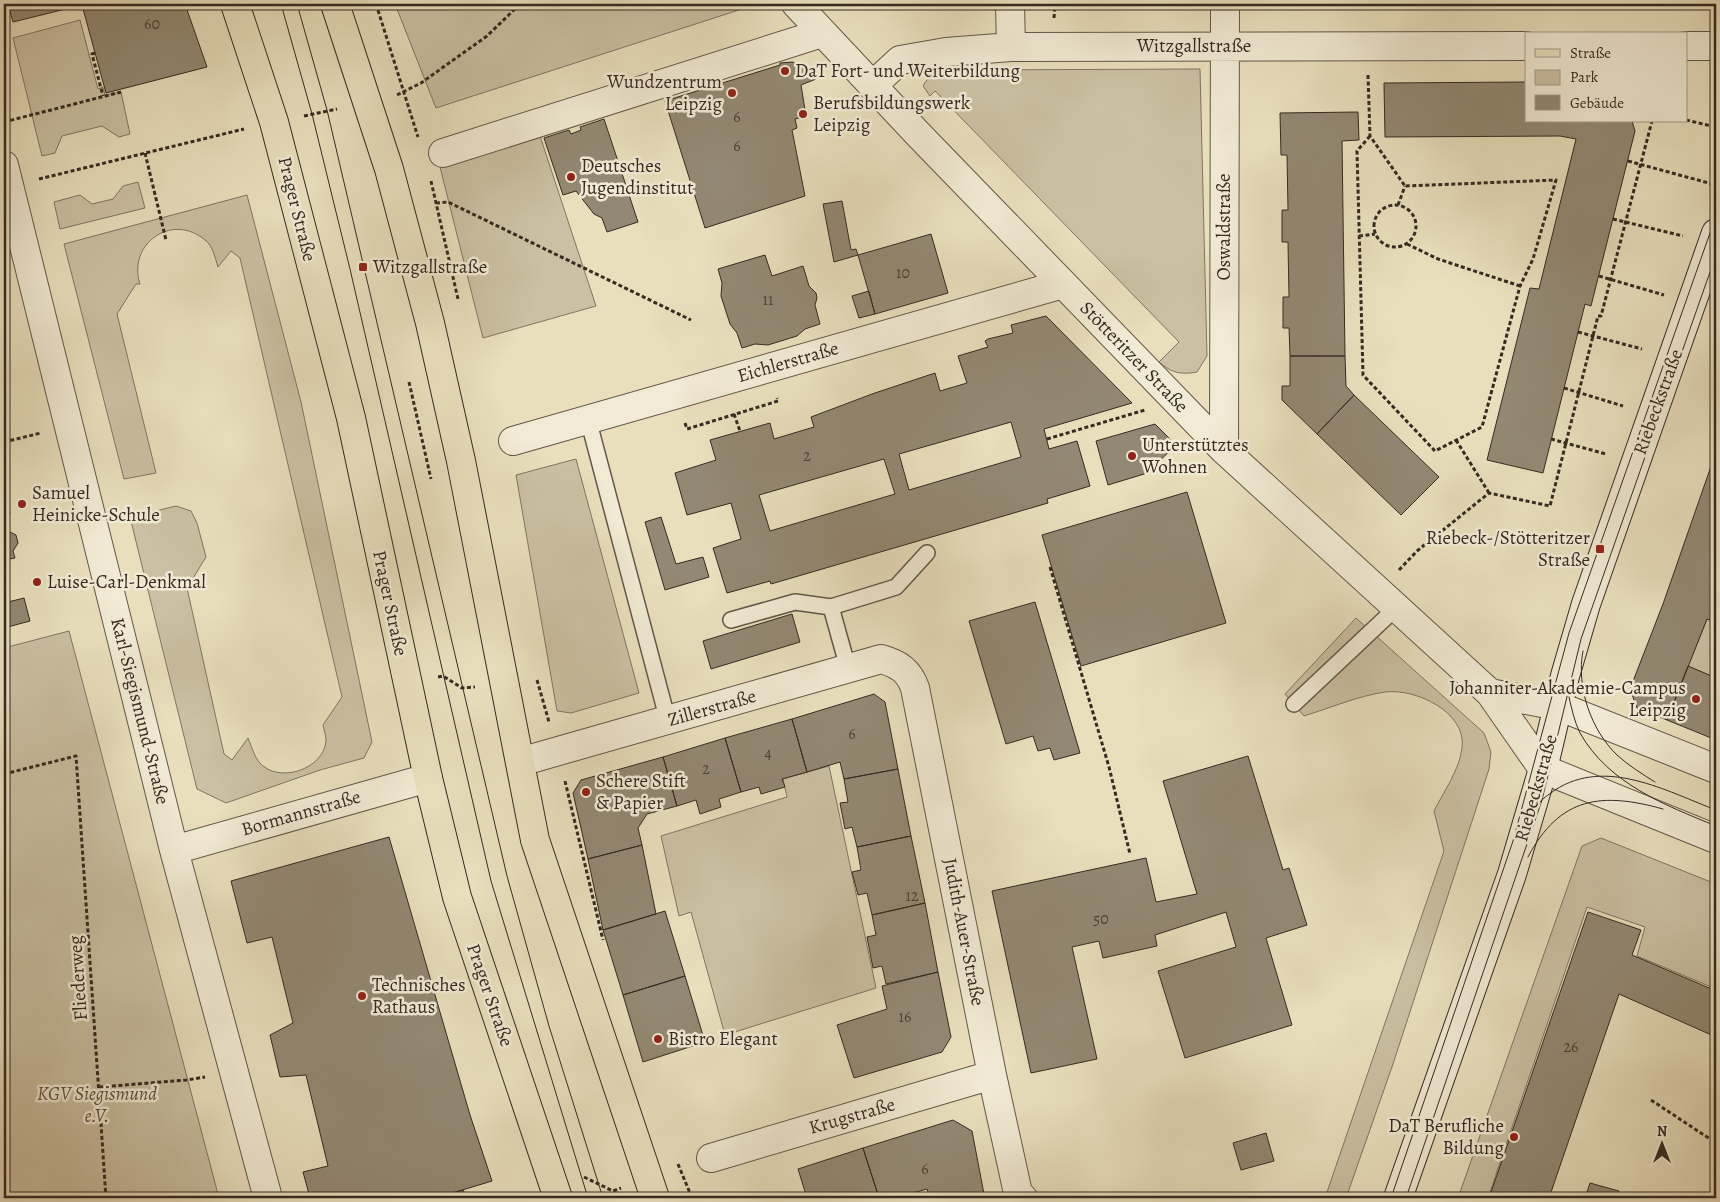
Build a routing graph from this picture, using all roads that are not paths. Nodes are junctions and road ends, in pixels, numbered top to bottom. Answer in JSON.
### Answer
{"nodes":[{"id":1,"x":235,"y":4,"type":"edge"},
{"id":2,"x":335,"y":4,"type":"edge"},
{"id":3,"x":796,"y":4,"type":"edge"},
{"id":4,"x":1010,"y":4,"type":"edge"},
{"id":5,"x":1224,"y":4,"type":"edge"},
{"id":6,"x":822,"y":33,"type":"junction"},
{"id":7,"x":1224,"y":46,"type":"junction"},
{"id":8,"x":1525,"y":46,"type":"edge"},
{"id":9,"x":1688,"y":46,"type":"edge"},
{"id":10,"x":1716,"y":46,"type":"edge"},
{"id":11,"x":1011,"y":47,"type":"junction"},
{"id":12,"x":872,"y":86,"type":"junction"},
{"id":13,"x":443,"y":153,"type":"dead end"},
{"id":14,"x":7,"y":176,"type":"edge"},
{"id":15,"x":1715,"y":238,"type":"edge"},
{"id":16,"x":1063,"y":284,"type":"junction"},
{"id":17,"x":588,"y":419,"type":"junction"},
{"id":18,"x":513,"y":440,"type":"dead end"},
{"id":19,"x":1224,"y":450,"type":"junction"},
{"id":20,"x":927,"y":553,"type":"dead end"},
{"id":21,"x":1387,"y":600,"type":"junction"},
{"id":22,"x":831,"y":607,"type":"junction"},
{"id":23,"x":730,"y":620,"type":"dead end"},
{"id":24,"x":902,"y":667,"type":"joint"},
{"id":25,"x":848,"y":668,"type":"junction"},
{"id":26,"x":1490,"y":693,"type":"junction"},
{"id":27,"x":1294,"y":704,"type":"dead end"},
{"id":28,"x":1558,"y":706,"type":"junction"},
{"id":29,"x":668,"y":721,"type":"junction"},
{"id":30,"x":520,"y":762,"type":"junction"},
{"id":31,"x":1716,"y":768,"type":"edge"},
{"id":32,"x":1543,"y":770,"type":"junction"},
{"id":33,"x":428,"y":778,"type":"junction"},
{"id":34,"x":1716,"y":839,"type":"edge"},
{"id":35,"x":174,"y":850,"type":"junction"},
{"id":36,"x":992,"y":1075,"type":"junction"},
{"id":37,"x":711,"y":1158,"type":"dead end"},
{"id":38,"x":268,"y":1198,"type":"edge"},
{"id":39,"x":558,"y":1198,"type":"edge"},
{"id":40,"x":654,"y":1198,"type":"edge"},
{"id":41,"x":1023,"y":1198,"type":"edge"},
{"id":42,"x":1398,"y":1198,"type":"edge"}],
"edges":[{"from":1,"to":33,"type":"main road","name":"Prager Straße"},
{"from":2,"to":30,"type":"main road"},
{"from":3,"to":6,"type":"street","name":"Stötteritzer Straße"},
{"from":4,"to":11,"type":"street"},
{"from":5,"to":7,"type":"street","name":"Oswaldstraße"},
{"from":6,"to":12,"type":"street","name":"Stötteritzer Straße"},
{"from":6,"to":13,"type":"street"},
{"from":7,"to":8,"type":"street","name":"Witzgallstraße"},
{"from":7,"to":11,"type":"street","name":"Witzgallstraße"},
{"from":7,"to":19,"type":"street","name":"Oswaldstraße"},
{"from":9,"to":10,"type":"street"},
{"from":11,"to":12,"type":"street","name":"Witzgallstraße"},
{"from":12,"to":16,"type":"street","name":"Stötteritzer Straße"},
{"from":14,"to":35,"type":"street","name":"Karl-Siegismund-Straße"},
{"from":15,"to":28,"type":"street","name":"Riebeckstraße"},
{"from":16,"to":17,"type":"street","name":"Eichlerstraße"},
{"from":16,"to":19,"type":"street","name":"Stötteritzer Straße"},
{"from":17,"to":18,"type":"street","name":"Eichlerstraße"},
{"from":17,"to":29,"type":"lane"},
{"from":19,"to":21,"type":"street","name":"Stötteritzer Straße"},
{"from":20,"to":22,"type":"lane"},
{"from":21,"to":26,"type":"street","name":"Stötteritzer Straße"},
{"from":21,"to":27,"type":"lane"},
{"from":22,"to":23,"type":"lane"},
{"from":22,"to":25,"type":"lane"},
{"from":24,"to":25,"type":"street","name":"Zillerstraße"},
{"from":24,"to":36,"type":"street","name":"Judith-Auer-Straße"},
{"from":25,"to":29,"type":"street","name":"Zillerstraße"},
{"from":26,"to":28,"type":"street"},
{"from":26,"to":32,"type":"street","name":"Stötteritzer Straße"},
{"from":28,"to":31,"type":"street"},
{"from":28,"to":32,"type":"street","name":"Riebeckstraße"},
{"from":29,"to":30,"type":"street","name":"Zillerstraße"},
{"from":30,"to":40,"type":"main road"},
{"from":32,"to":34,"type":"street"},
{"from":32,"to":42,"type":"street","name":"Riebeckstraße"},
{"from":33,"to":35,"type":"street","name":"Bormannstraße"},
{"from":33,"to":39,"type":"main road","name":"Prager Straße"},
{"from":35,"to":38,"type":"street","name":"Karl-Siegismund-Straße"},
{"from":36,"to":37,"type":"street","name":"Krugstraße"},
{"from":36,"to":41,"type":"street","name":"Judith-Auer-Straße"}]}
